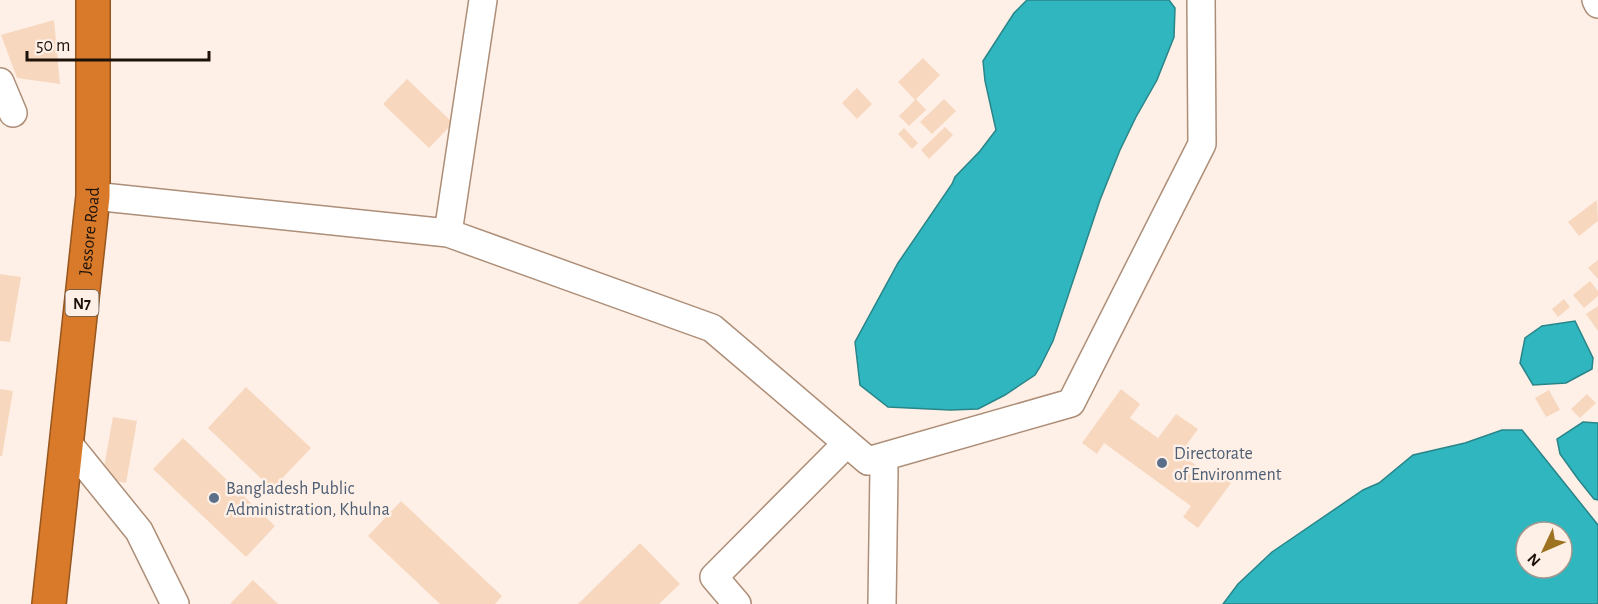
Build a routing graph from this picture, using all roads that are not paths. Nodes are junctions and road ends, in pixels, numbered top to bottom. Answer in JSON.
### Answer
{"nodes":[{"id":1,"x":93,"y":0,"type":"edge"},
{"id":2,"x":483,"y":0,"type":"edge"},
{"id":3,"x":1201,"y":0,"type":"edge"},
{"id":4,"x":1596,"y":0,"type":"edge"},
{"id":5,"x":1598,"y":4,"type":"edge"},
{"id":6,"x":0,"y":82,"type":"edge"},
{"id":7,"x":12,"y":113,"type":"dead end"},
{"id":8,"x":93,"y":196,"type":"junction"},
{"id":9,"x":448,"y":233,"type":"junction"},
{"id":10,"x":67,"y":442,"type":"junction"},
{"id":11,"x":847,"y":444,"type":"junction"},
{"id":12,"x":883,"y":457,"type":"junction"},
{"id":13,"x":49,"y":604,"type":"edge"},
{"id":14,"x":175,"y":604,"type":"edge"},
{"id":15,"x":737,"y":604,"type":"edge"},
{"id":16,"x":882,"y":604,"type":"edge"}],
"edges":[{"from":1,"to":8,"type":"highway","name":"Jessore Road","number":"N7"},
{"from":2,"to":9,"type":"street"},
{"from":3,"to":12,"type":"street"},
{"from":4,"to":5,"type":"street"},
{"from":6,"to":7,"type":"street"},
{"from":8,"to":9,"type":"street"},
{"from":8,"to":10,"type":"highway","name":"Jessore Road","number":"N7"},
{"from":9,"to":11,"type":"street"},
{"from":10,"to":13,"type":"highway","name":"Jessore Road","number":"N7"},
{"from":10,"to":14,"type":"street"},
{"from":11,"to":12,"type":"street"},
{"from":11,"to":15,"type":"street"},
{"from":12,"to":16,"type":"street"}]}
